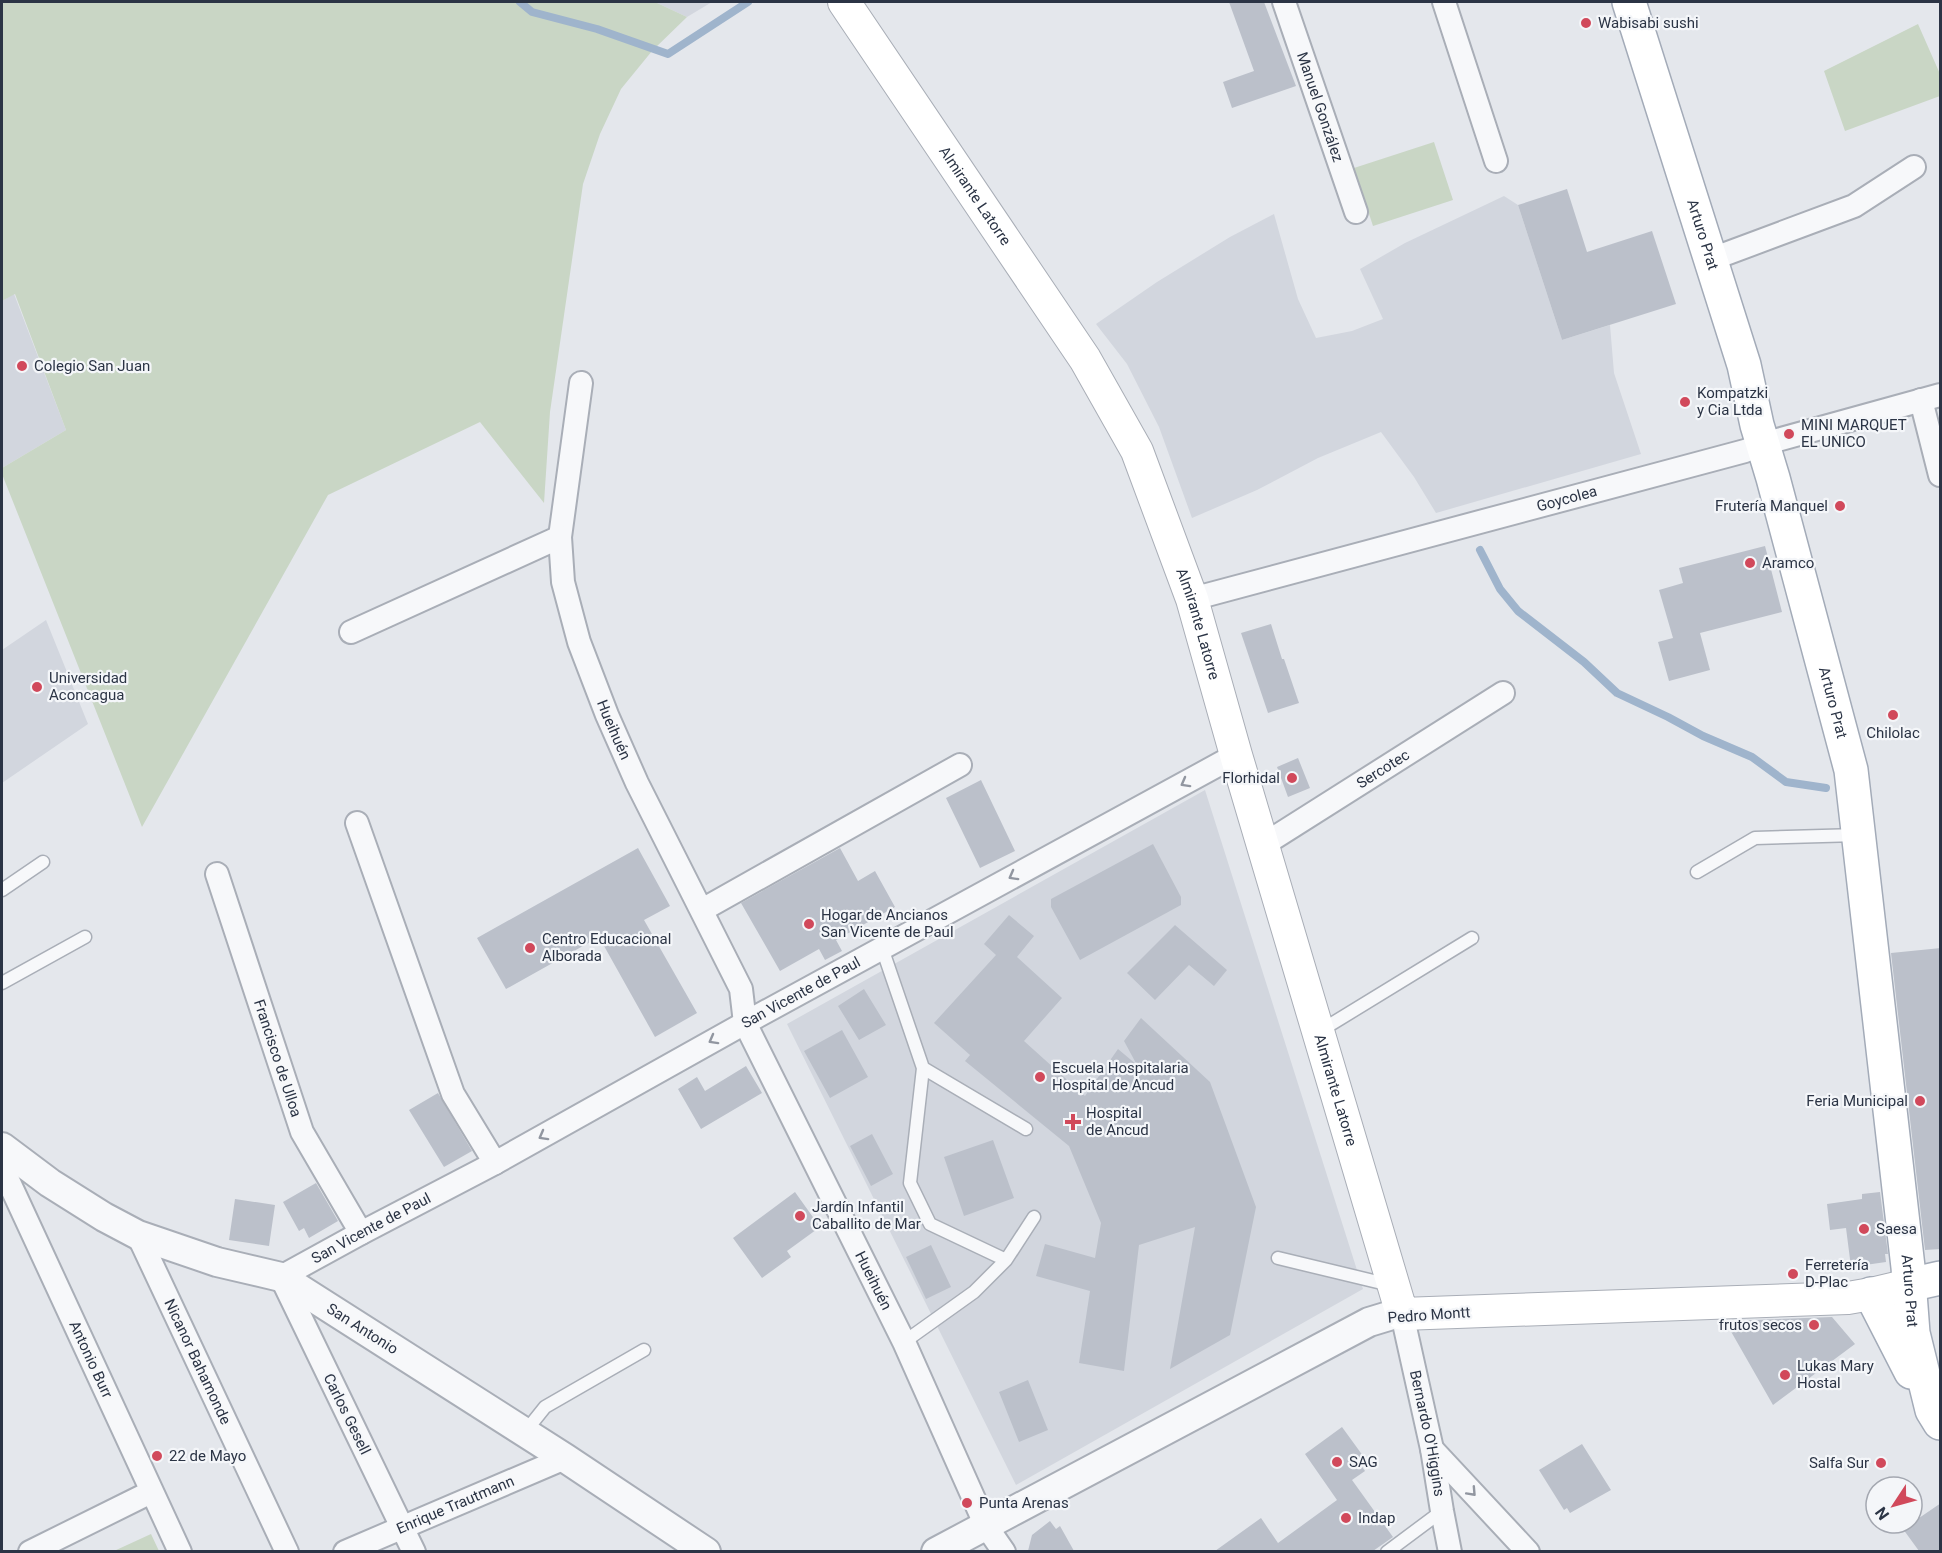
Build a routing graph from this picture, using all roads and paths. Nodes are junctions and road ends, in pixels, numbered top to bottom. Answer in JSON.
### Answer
{"nodes":[{"id":1,"x":844,"y":2,"type":"edge"},
{"id":2,"x":1284,"y":2,"type":"edge"},
{"id":3,"x":1444,"y":2,"type":"edge"},
{"id":4,"x":1629,"y":2,"type":"edge"},
{"id":5,"x":1496,"y":161,"type":"dead end"},
{"id":6,"x":1914,"y":167,"type":"dead end"},
{"id":7,"x":1356,"y":212,"type":"dead end"},
{"id":8,"x":1712,"y":259,"type":"junction"},
{"id":9,"x":581,"y":383,"type":"dead end"},
{"id":10,"x":1931,"y":398,"type":"edge"},
{"id":11,"x":1763,"y":444,"type":"junction"},
{"id":12,"x":1941,"y":475,"type":"edge"},
{"id":13,"x":560,"y":537,"type":"junction"},
{"id":14,"x":1192,"y":599,"type":"junction"},
{"id":15,"x":351,"y":632,"type":"dead end"},
{"id":16,"x":1503,"y":693,"type":"dead end"},
{"id":17,"x":1236,"y":755,"type":"junction"},
{"id":18,"x":960,"y":765,"type":"dead end"},
{"id":19,"x":357,"y":823,"type":"dead end"},
{"id":20,"x":1859,"y":835,"type":"junction"},
{"id":21,"x":1263,"y":845,"type":"junction"},
{"id":22,"x":43,"y":862,"type":"dead end"},
{"id":23,"x":1697,"y":872,"type":"dead end"},
{"id":24,"x":218,"y":874,"type":"dead end"},
{"id":25,"x":2,"y":890,"type":"edge"},
{"id":26,"x":702,"y":910,"type":"junction"},
{"id":27,"x":85,"y":937,"type":"dead end"},
{"id":28,"x":1472,"y":938,"type":"dead end"},
{"id":29,"x":882,"y":948,"type":"junction"},
{"id":30,"x":2,"y":983,"type":"edge"},
{"id":31,"x":745,"y":1023,"type":"junction"},
{"id":32,"x":1319,"y":1032,"type":"junction"},
{"id":33,"x":923,"y":1068,"type":"junction"},
{"id":34,"x":1026,"y":1129,"type":"dead end"},
{"id":35,"x":2,"y":1147,"type":"edge"},
{"id":36,"x":495,"y":1163,"type":"junction"},
{"id":37,"x":2,"y":1167,"type":"edge"},
{"id":38,"x":1034,"y":1217,"type":"dead end"},
{"id":39,"x":361,"y":1233,"type":"junction"},
{"id":40,"x":138,"y":1235,"type":"junction"},
{"id":41,"x":1278,"y":1258,"type":"dead end"},
{"id":42,"x":1006,"y":1260,"type":"junction"},
{"id":43,"x":281,"y":1276,"type":"junction"},
{"id":44,"x":1941,"y":1278,"type":"edge"},
{"id":45,"x":1909,"y":1285,"type":"junction"},
{"id":46,"x":1870,"y":1294,"type":"junction"},
{"id":47,"x":1398,"y":1300,"type":"junction"},
{"id":48,"x":904,"y":1342,"type":"junction"},
{"id":49,"x":644,"y":1350,"type":"dead end"},
{"id":50,"x":1936,"y":1417,"type":"edge"},
{"id":51,"x":525,"y":1432,"type":"junction"},
{"id":52,"x":1432,"y":1449,"type":"junction"},
{"id":53,"x":565,"y":1458,"type":"junction"},
{"id":54,"x":151,"y":1492,"type":"junction"},
{"id":55,"x":1442,"y":1511,"type":"junction"},
{"id":56,"x":986,"y":1526,"type":"junction"},
{"id":57,"x":402,"y":1527,"type":"junction"},
{"id":58,"x":30,"y":1551,"type":"edge"},
{"id":59,"x":180,"y":1551,"type":"edge"},
{"id":60,"x":287,"y":1551,"type":"edge"},
{"id":61,"x":345,"y":1551,"type":"edge"},
{"id":62,"x":414,"y":1551,"type":"edge"},
{"id":63,"x":706,"y":1551,"type":"edge"},
{"id":64,"x":936,"y":1551,"type":"edge"},
{"id":65,"x":1004,"y":1551,"type":"edge"},
{"id":66,"x":1387,"y":1551,"type":"edge"},
{"id":67,"x":1450,"y":1551,"type":"edge"},
{"id":68,"x":1528,"y":1551,"type":"edge"}],
"edges":[{"from":1,"to":14,"type":"main road","name":"Almirante Latorre"},
{"from":2,"to":7,"type":"street","name":"Manuel González"},
{"from":3,"to":5,"type":"street"},
{"from":4,"to":8,"type":"main road","name":"Arturo Prat"},
{"from":6,"to":8,"type":"street"},
{"from":8,"to":11,"type":"main road","name":"Arturo Prat"},
{"from":9,"to":13,"type":"street","name":"Hueihuén"},
{"from":10,"to":11,"type":"street","name":"Goycolea"},
{"from":10,"to":12,"type":"street"},
{"from":11,"to":14,"type":"street","name":"Goycolea"},
{"from":11,"to":20,"type":"main road","name":"Arturo Prat"},
{"from":13,"to":15,"type":"street"},
{"from":13,"to":26,"type":"street","name":"Hueihuén"},
{"from":14,"to":17,"type":"main road","name":"Almirante Latorre"},
{"from":16,"to":21,"type":"street","name":"Sercotec"},
{"from":17,"to":21,"type":"main road","name":"Almirante Latorre"},
{"from":17,"to":29,"type":"street","name":"San Vicente de Paul","one_way":true},
{"from":18,"to":26,"type":"street"},
{"from":19,"to":36,"type":"street"},
{"from":20,"to":23,"type":"lane"},
{"from":20,"to":45,"type":"main road","name":"Arturo Prat"},
{"from":21,"to":32,"type":"main road","name":"Almirante Latorre"},
{"from":22,"to":25,"type":"lane"},
{"from":24,"to":39,"type":"street","name":"Francisco de Ulloa"},
{"from":26,"to":31,"type":"street","name":"Hueihuén"},
{"from":27,"to":30,"type":"lane"},
{"from":28,"to":32,"type":"lane"},
{"from":29,"to":31,"type":"street","name":"San Vicente de Paul"},
{"from":29,"to":33,"type":"lane"},
{"from":31,"to":36,"type":"street","name":"San Vicente de Paul","one_way":true},
{"from":31,"to":48,"type":"street","name":"Hueihuén"},
{"from":32,"to":47,"type":"main road","name":"Almirante Latorre"},
{"from":33,"to":34,"type":"lane"},
{"from":33,"to":42,"type":"lane"},
{"from":35,"to":40,"type":"street","name":"San Antonio"},
{"from":36,"to":39,"type":"street","name":"San Vicente de Paul"},
{"from":37,"to":54,"type":"street","name":"Antonio Burr"},
{"from":38,"to":42,"type":"lane"},
{"from":39,"to":43,"type":"street","name":"San Vicente de Paul"},
{"from":40,"to":43,"type":"street","name":"San Antonio"},
{"from":40,"to":60,"type":"street","name":"Nicanor Bahamonde"},
{"from":41,"to":47,"type":"lane"},
{"from":42,"to":48,"type":"lane"},
{"from":43,"to":51,"type":"street","name":"San Antonio"},
{"from":43,"to":57,"type":"street","name":"Carlos Gesell"},
{"from":44,"to":45,"type":"main road","name":"Pedro Montt"},
{"from":45,"to":46,"type":"main road","name":"Pedro Montt"},
{"from":45,"to":50,"type":"main road","name":"Arturo Prat"},
{"from":46,"to":47,"type":"main road","name":"Pedro Montt"},
{"from":46,"to":50,"type":"main road"},
{"from":47,"to":52,"type":"street","name":"Bernardo O'Higgins"},
{"from":47,"to":56,"type":"street","name":"Pedro Montt"},
{"from":48,"to":56,"type":"street","name":"Hueihuén"},
{"from":49,"to":51,"type":"lane"},
{"from":51,"to":53,"type":"street","name":"San Antonio"},
{"from":52,"to":55,"type":"street","name":"Bernardo O'Higgins"},
{"from":52,"to":68,"type":"street","one_way":true},
{"from":53,"to":57,"type":"street","name":"Enrique Trautmann"},
{"from":53,"to":63,"type":"street","name":"San Antonio"},
{"from":54,"to":58,"type":"street"},
{"from":54,"to":59,"type":"street","name":"Antonio Burr"},
{"from":55,"to":66,"type":"lane"},
{"from":55,"to":67,"type":"street","name":"Bernardo O'Higgins"},
{"from":56,"to":64,"type":"street","name":"Pedro Montt"},
{"from":56,"to":65,"type":"street","name":"Hueihuén"},
{"from":57,"to":61,"type":"street","name":"Enrique Trautmann"},
{"from":57,"to":62,"type":"street","name":"Carlos Gesell"}]}
